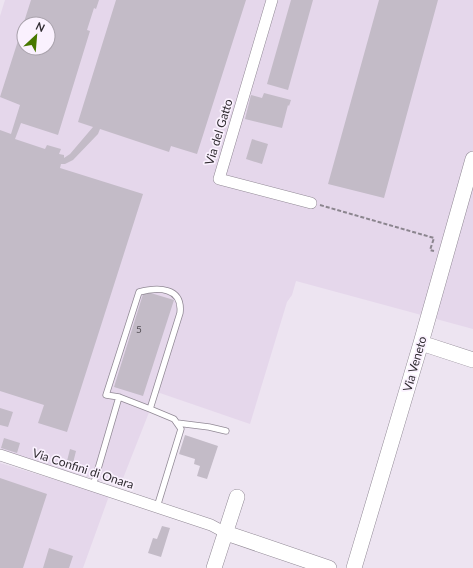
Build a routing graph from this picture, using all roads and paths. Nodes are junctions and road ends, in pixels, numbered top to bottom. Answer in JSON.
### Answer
{"nodes":[{"id":1,"x":272,"y":0,"type":"edge"},
{"id":2,"x":473,"y":158,"type":"edge"},
{"id":3,"x":311,"y":203,"type":"joint"},
{"id":4,"x":446,"y":255,"type":"junction"},
{"id":5,"x":421,"y":343,"type":"junction"},
{"id":6,"x":473,"y":360,"type":"edge"},
{"id":7,"x":119,"y":397,"type":"junction"},
{"id":8,"x":150,"y":409,"type":"junction"},
{"id":9,"x":177,"y":423,"type":"junction"},
{"id":10,"x":226,"y":431,"type":"dead end"},
{"id":11,"x":0,"y":455,"type":"edge"},
{"id":12,"x":93,"y":487,"type":"junction"},
{"id":13,"x":236,"y":497,"type":"dead end"},
{"id":14,"x":157,"y":507,"type":"junction"},
{"id":15,"x":226,"y":533,"type":"junction"},
{"id":16,"x":214,"y":568,"type":"edge"},
{"id":17,"x":329,"y":568,"type":"edge"},
{"id":18,"x":354,"y":568,"type":"edge"}],
"edges":[{"from":1,"to":3,"type":"street","name":"Via del Gatto"},
{"from":2,"to":4,"type":"street","name":"Via Veneto"},
{"from":3,"to":4,"type":"path"},
{"from":4,"to":5,"type":"street","name":"Via Veneto"},
{"from":5,"to":6,"type":"street"},
{"from":5,"to":18,"type":"street","name":"Via Veneto"},
{"from":7,"to":8,"type":"lane"},
{"from":7,"to":8,"type":"lane"},
{"from":7,"to":12,"type":"lane"},
{"from":8,"to":9,"type":"lane"},
{"from":9,"to":10,"type":"lane"},
{"from":9,"to":14,"type":"lane"},
{"from":11,"to":12,"type":"street","name":"Via Confini di Onara"},
{"from":12,"to":14,"type":"street","name":"Via Confini di Onara"},
{"from":13,"to":15,"type":"street"},
{"from":14,"to":15,"type":"street","name":"Via Confini di Onara"},
{"from":15,"to":16,"type":"street"},
{"from":15,"to":17,"type":"street"}]}
